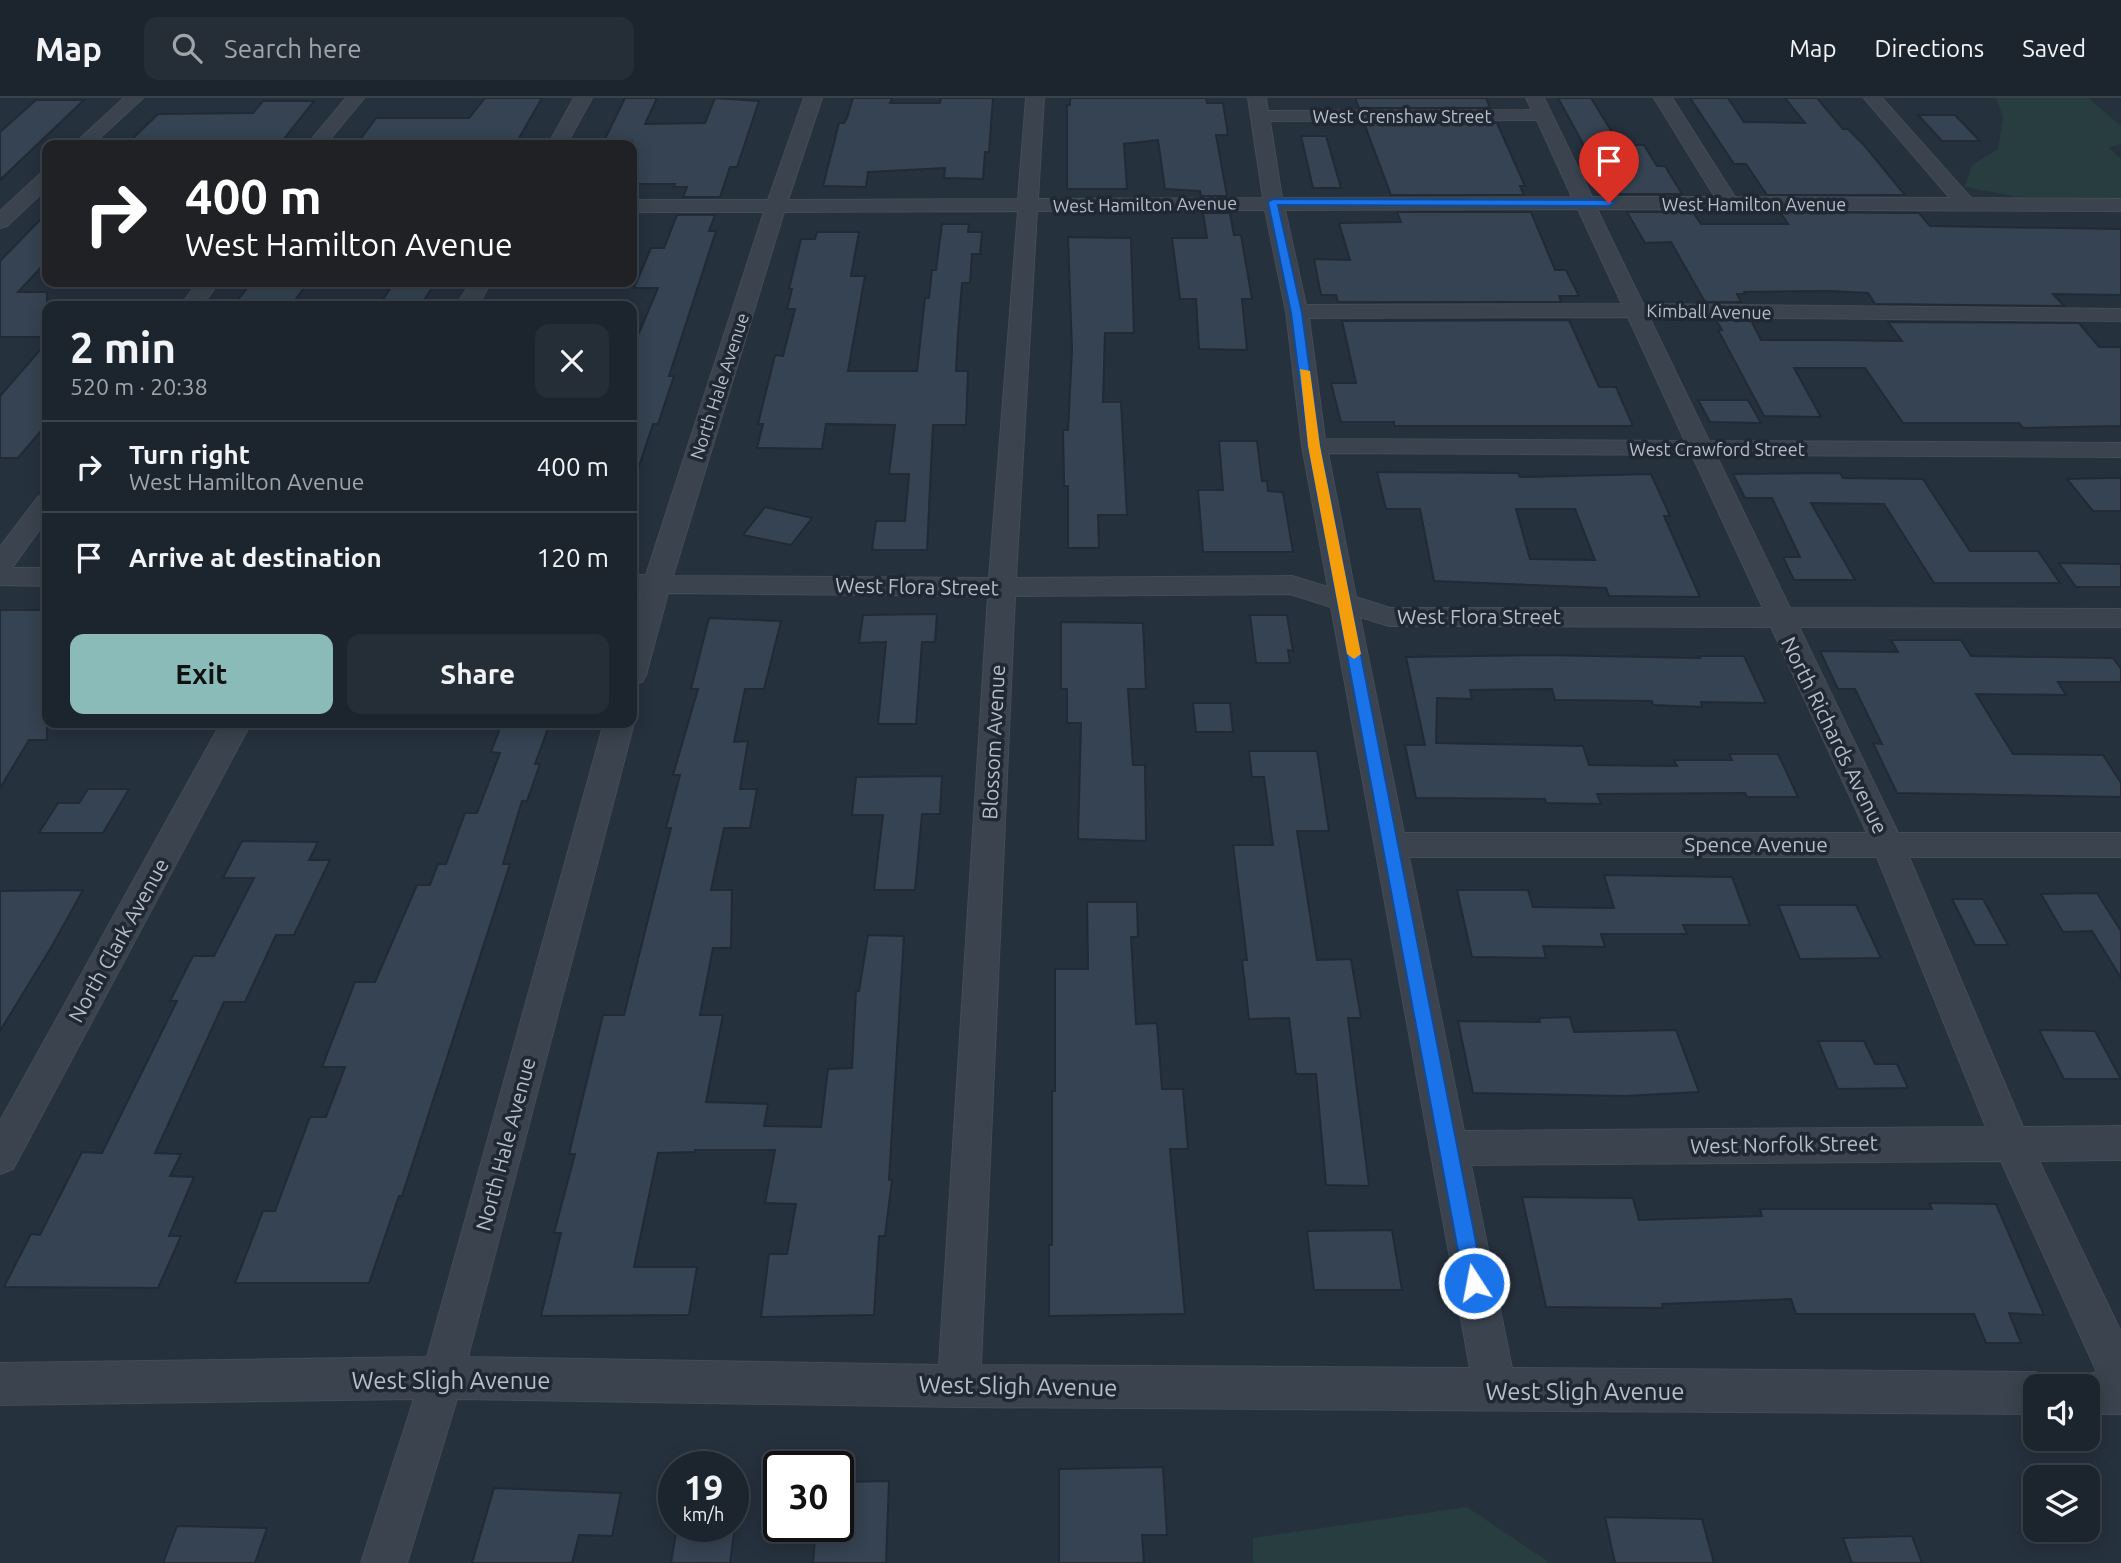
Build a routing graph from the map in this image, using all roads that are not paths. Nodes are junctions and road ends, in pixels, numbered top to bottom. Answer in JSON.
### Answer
{"nodes":[{"id":1,"x":134,"y":98,"type":"edge"},
{"id":2,"x":355,"y":98,"type":"edge"},
{"id":3,"x":583,"y":98,"type":"edge"},
{"id":4,"x":813,"y":98,"type":"edge"},
{"id":5,"x":1035,"y":98,"type":"edge"},
{"id":6,"x":1663,"y":98,"type":"edge"},
{"id":7,"x":1873,"y":98,"type":"edge"},
{"id":8,"x":1259,"y":107,"type":"edge"},
{"id":9,"x":1539,"y":107,"type":"edge"},
{"id":10,"x":88,"y":140,"type":"edge"},
{"id":11,"x":320,"y":140,"type":"edge"},
{"id":12,"x":560,"y":140,"type":"edge"},
{"id":13,"x":42,"y":182,"type":"edge"},
{"id":14,"x":1273,"y":202,"type":"junction"},
{"id":15,"x":1585,"y":202,"type":"junction"},
{"id":16,"x":1966,"y":204,"type":"junction"},
{"id":17,"x":9,"y":205,"type":"edge"},
{"id":18,"x":42,"y":205,"type":"edge"},
{"id":19,"x":1730,"y":205,"type":"junction"},
{"id":20,"x":2121,"y":205,"type":"edge"},
{"id":21,"x":637,"y":206,"type":"edge"},
{"id":22,"x":776,"y":206,"type":"junction"},
{"id":23,"x":1025,"y":206,"type":"junction"},
{"id":24,"x":0,"y":222,"type":"edge"},
{"id":25,"x":1635,"y":310,"type":"junction"},
{"id":26,"x":1297,"y":313,"type":"junction"},
{"id":27,"x":2121,"y":315,"type":"edge"},
{"id":28,"x":1314,"y":446,"type":"junction"},
{"id":29,"x":1699,"y":449,"type":"junction"},
{"id":30,"x":2121,"y":450,"type":"edge"},
{"id":31,"x":42,"y":509,"type":"edge"},
{"id":32,"x":0,"y":566,"type":"edge"},
{"id":33,"x":0,"y":576,"type":"edge"},
{"id":34,"x":42,"y":577,"type":"edge"},
{"id":35,"x":644,"y":584,"type":"edge"},
{"id":36,"x":1002,"y":587,"type":"junction"},
{"id":37,"x":1344,"y":600,"type":"junction"},
{"id":38,"x":1777,"y":615,"type":"junction"},
{"id":39,"x":2121,"y":618,"type":"edge"},
{"id":40,"x":637,"y":637,"type":"edge"},
{"id":41,"x":233,"y":728,"type":"edge"},
{"id":42,"x":618,"y":728,"type":"edge"},
{"id":43,"x":1888,"y":844,"type":"junction"},
{"id":44,"x":1391,"y":845,"type":"junction"},
{"id":45,"x":2121,"y":845,"type":"edge"},
{"id":46,"x":2011,"y":1142,"type":"junction"},
{"id":47,"x":2121,"y":1143,"type":"edge"},
{"id":48,"x":1447,"y":1147,"type":"junction"},
{"id":49,"x":0,"y":1157,"type":"edge"},
{"id":50,"x":442,"y":1378,"type":"junction"},
{"id":51,"x":2121,"y":1378,"type":"edge"},
{"id":52,"x":0,"y":1384,"type":"edge"},
{"id":53,"x":959,"y":1386,"type":"junction"},
{"id":54,"x":1495,"y":1391,"type":"junction"},
{"id":55,"x":2023,"y":1393,"type":"edge"},
{"id":56,"x":2100,"y":1393,"type":"edge"},
{"id":57,"x":2121,"y":1394,"type":"edge"},
{"id":58,"x":384,"y":1563,"type":"edge"}],
"edges":[{"from":1,"to":10,"type":"street"},
{"from":2,"to":11,"type":"street"},
{"from":3,"to":12,"type":"street"},
{"from":4,"to":22,"type":"street","name":"North Hale Avenue"},
{"from":5,"to":23,"type":"street","name":"Blossom Avenue"},
{"from":6,"to":19,"type":"street"},
{"from":7,"to":16,"type":"street"},
{"from":8,"to":9,"type":"street","name":"West Crenshaw Street"},
{"from":8,"to":14,"type":"street"},
{"from":9,"to":15,"type":"street","name":"North Richards Avenue"},
{"from":13,"to":17,"type":"street"},
{"from":14,"to":15,"type":"street","name":"West Hamilton Avenue"},
{"from":14,"to":23,"type":"street","name":"West Hamilton Avenue"},
{"from":14,"to":26,"type":"street"},
{"from":15,"to":19,"type":"street","name":"West Hamilton Avenue"},
{"from":15,"to":25,"type":"street","name":"North Richards Avenue"},
{"from":16,"to":19,"type":"street","name":"West Hamilton Avenue"},
{"from":16,"to":20,"type":"street","name":"West Hamilton Avenue"},
{"from":17,"to":18,"type":"street"},
{"from":17,"to":24,"type":"street"},
{"from":21,"to":22,"type":"street","name":"West Hamilton Avenue"},
{"from":22,"to":23,"type":"street","name":"West Hamilton Avenue"},
{"from":22,"to":35,"type":"street","name":"North Hale Avenue"},
{"from":23,"to":36,"type":"street","name":"Blossom Avenue"},
{"from":25,"to":26,"type":"street","name":"Kimball Avenue"},
{"from":25,"to":27,"type":"street","name":"Kimball Avenue"},
{"from":25,"to":29,"type":"street","name":"North Richards Avenue"},
{"from":26,"to":28,"type":"street"},
{"from":28,"to":29,"type":"street","name":"West Crawford Street"},
{"from":28,"to":37,"type":"street"},
{"from":29,"to":30,"type":"street","name":"West Crawford Street"},
{"from":29,"to":38,"type":"street","name":"North Richards Avenue"},
{"from":31,"to":32,"type":"street"},
{"from":33,"to":34,"type":"street"},
{"from":35,"to":36,"type":"street","name":"West Flora Street"},
{"from":35,"to":40,"type":"street","name":"North Hale Avenue"},
{"from":36,"to":37,"type":"street","name":"West Flora Street"},
{"from":36,"to":53,"type":"street","name":"Blossom Avenue"},
{"from":37,"to":38,"type":"street","name":"West Flora Street"},
{"from":37,"to":44,"type":"street"},
{"from":38,"to":39,"type":"street","name":"West Flora Street"},
{"from":38,"to":43,"type":"street","name":"North Richards Avenue"},
{"from":41,"to":49,"type":"street","name":"North Clark Avenue"},
{"from":42,"to":50,"type":"street","name":"North Hale Avenue"},
{"from":43,"to":44,"type":"street","name":"Spence Avenue"},
{"from":43,"to":45,"type":"street","name":"Spence Avenue"},
{"from":43,"to":46,"type":"street","name":"North Richards Avenue"},
{"from":44,"to":48,"type":"street"},
{"from":46,"to":47,"type":"street","name":"West Norfolk Street"},
{"from":46,"to":48,"type":"street","name":"West Norfolk Street"},
{"from":46,"to":51,"type":"street","name":"North Richards Avenue"},
{"from":48,"to":54,"type":"street"},
{"from":50,"to":52,"type":"street","name":"West Sligh Avenue"},
{"from":50,"to":53,"type":"street","name":"West Sligh Avenue"},
{"from":50,"to":58,"type":"street","name":"North Hale Avenue"},
{"from":53,"to":54,"type":"street","name":"West Sligh Avenue"},
{"from":54,"to":55,"type":"street","name":"West Sligh Avenue"},
{"from":56,"to":57,"type":"street"}]}
